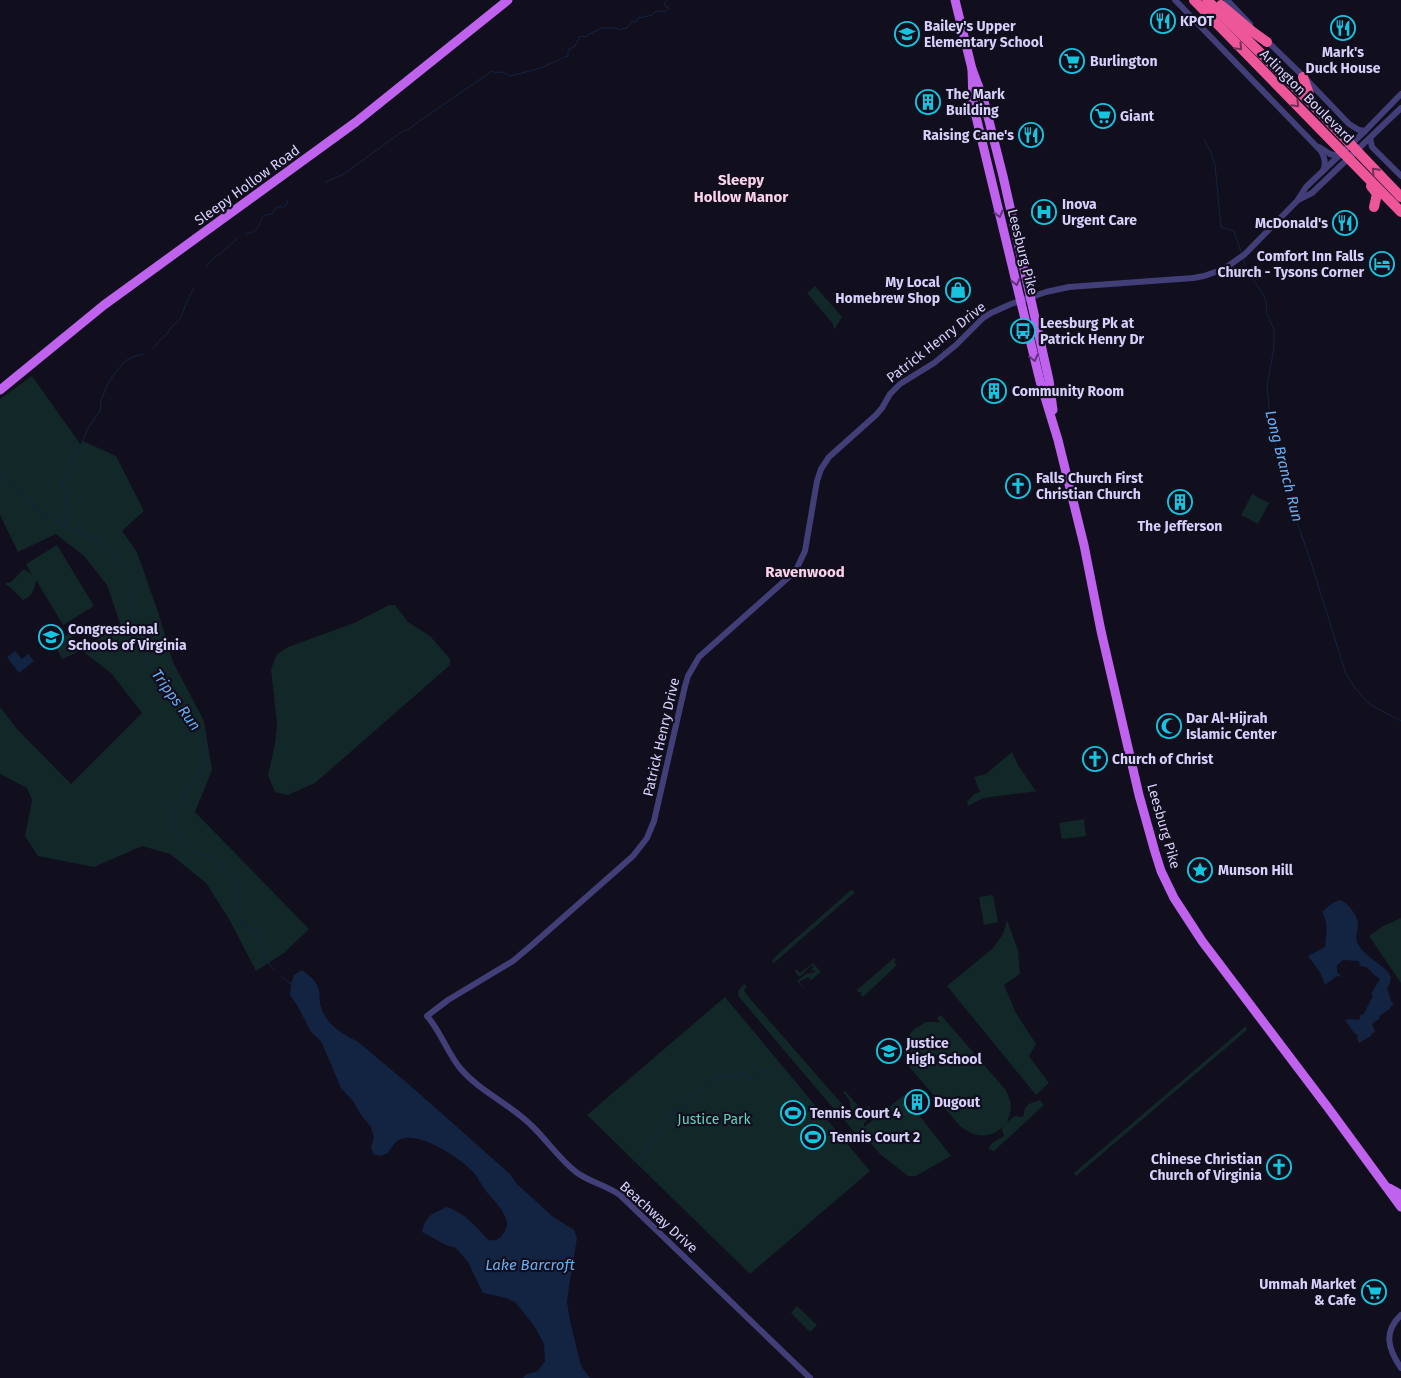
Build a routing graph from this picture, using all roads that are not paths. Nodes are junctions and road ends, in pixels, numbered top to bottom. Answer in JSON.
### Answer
{"nodes":[{"id":1,"x":508,"y":0,"type":"edge"},
{"id":2,"x":955,"y":0,"type":"edge"},
{"id":3,"x":1175,"y":0,"type":"edge"},
{"id":4,"x":1189,"y":0,"type":"edge"},
{"id":5,"x":1194,"y":0,"type":"edge"},
{"id":6,"x":1208,"y":0,"type":"edge"},
{"id":7,"x":1215,"y":0,"type":"edge"},
{"id":8,"x":1227,"y":0,"type":"edge"},
{"id":9,"x":1217,"y":24,"type":"junction"},
{"id":10,"x":1267,"y":42,"type":"junction"},
{"id":11,"x":972,"y":69,"type":"junction"},
{"id":12,"x":1304,"y":77,"type":"junction"},
{"id":13,"x":1401,"y":94,"type":"edge"},
{"id":14,"x":1314,"y":106,"type":"junction"},
{"id":15,"x":1401,"y":108,"type":"edge"},
{"id":16,"x":1365,"y":131,"type":"junction"},
{"id":17,"x":1370,"y":138,"type":"junction"},
{"id":18,"x":1313,"y":142,"type":"junction"},
{"id":19,"x":1347,"y":152,"type":"junction"},
{"id":20,"x":1361,"y":170,"type":"junction"},
{"id":21,"x":1322,"y":172,"type":"junction"},
{"id":22,"x":1401,"y":176,"type":"edge"},
{"id":23,"x":1399,"y":194,"type":"edge"},
{"id":24,"x":1297,"y":201,"type":"junction"},
{"id":25,"x":1401,"y":212,"type":"edge"},
{"id":26,"x":1401,"y":216,"type":"edge"},
{"id":27,"x":1030,"y":297,"type":"junction"},
{"id":28,"x":1020,"y":301,"type":"junction"},
{"id":29,"x":0,"y":390,"type":"edge"},
{"id":30,"x":1058,"y":440,"type":"junction"},
{"id":31,"x":427,"y":1016,"type":"joint"},
{"id":32,"x":1386,"y":1186,"type":"junction"},
{"id":33,"x":1401,"y":1196,"type":"edge"},
{"id":34,"x":1401,"y":1207,"type":"edge"},
{"id":35,"x":1401,"y":1315,"type":"edge"},
{"id":36,"x":1401,"y":1368,"type":"edge"},
{"id":37,"x":810,"y":1378,"type":"edge"}],
"edges":[{"from":1,"to":29,"type":"main road","name":"Sleepy Hollow Road"},
{"from":2,"to":11,"type":"main road","name":"Leesburg Pike"},
{"from":3,"to":18,"type":"street"},
{"from":4,"to":9,"type":"highway"},
{"from":5,"to":9,"type":"highway","name":"Arlington Boulevard"},
{"from":6,"to":14,"type":"highway","name":"Arlington Boulevard"},
{"from":7,"to":10,"type":"highway"},
{"from":8,"to":10,"type":"street"},
{"from":9,"to":19,"type":"highway","name":"Arlington Boulevard","one_way":true},
{"from":10,"to":12,"type":"street"},
{"from":11,"to":27,"type":"main road","name":"Leesburg Pike"},
{"from":11,"to":28,"type":"main road","name":"Leesburg Pike","one_way":true},
{"from":12,"to":14,"type":"highway"},
{"from":12,"to":16,"type":"street"},
{"from":13,"to":16,"type":"street","name":"Patrick Henry Drive"},
{"from":14,"to":19,"type":"highway","name":"Arlington Boulevard"},
{"from":15,"to":17,"type":"street","name":"Patrick Henry Drive"},
{"from":16,"to":19,"type":"street","name":"Patrick Henry Drive"},
{"from":17,"to":19,"type":"street","name":"Patrick Henry Drive"},
{"from":17,"to":22,"type":"street"},
{"from":18,"to":19,"type":"street"},
{"from":18,"to":21,"type":"street"},
{"from":19,"to":20,"type":"highway","name":"Arlington Boulevard"},
{"from":19,"to":21,"type":"street","name":"Patrick Henry Drive"},
{"from":23,"to":19,"type":"highway","name":"Arlington Boulevard","one_way":true},
{"from":19,"to":24,"type":"street","name":"Patrick Henry Drive"},
{"from":20,"to":25,"type":"highway","name":"Arlington Boulevard"},
{"from":20,"to":26,"type":"highway"},
{"from":21,"to":24,"type":"street","name":"Patrick Henry Drive"},
{"from":24,"to":27,"type":"street","name":"Patrick Henry Drive"},
{"from":27,"to":28,"type":"street","name":"Patrick Henry Drive"},
{"from":27,"to":30,"type":"main road","name":"Leesburg Pike"},
{"from":28,"to":30,"type":"main road","name":"Leesburg Pike","one_way":true},
{"from":28,"to":31,"type":"street","name":"Patrick Henry Drive"},
{"from":30,"to":32,"type":"main road","name":"Leesburg Pike"},
{"from":31,"to":37,"type":"street","name":"Beachway Drive"},
{"from":32,"to":33,"type":"main road","name":"Leesburg Pike"},
{"from":32,"to":34,"type":"main road","name":"Leesburg Pike"},
{"from":35,"to":36,"type":"street"}]}
